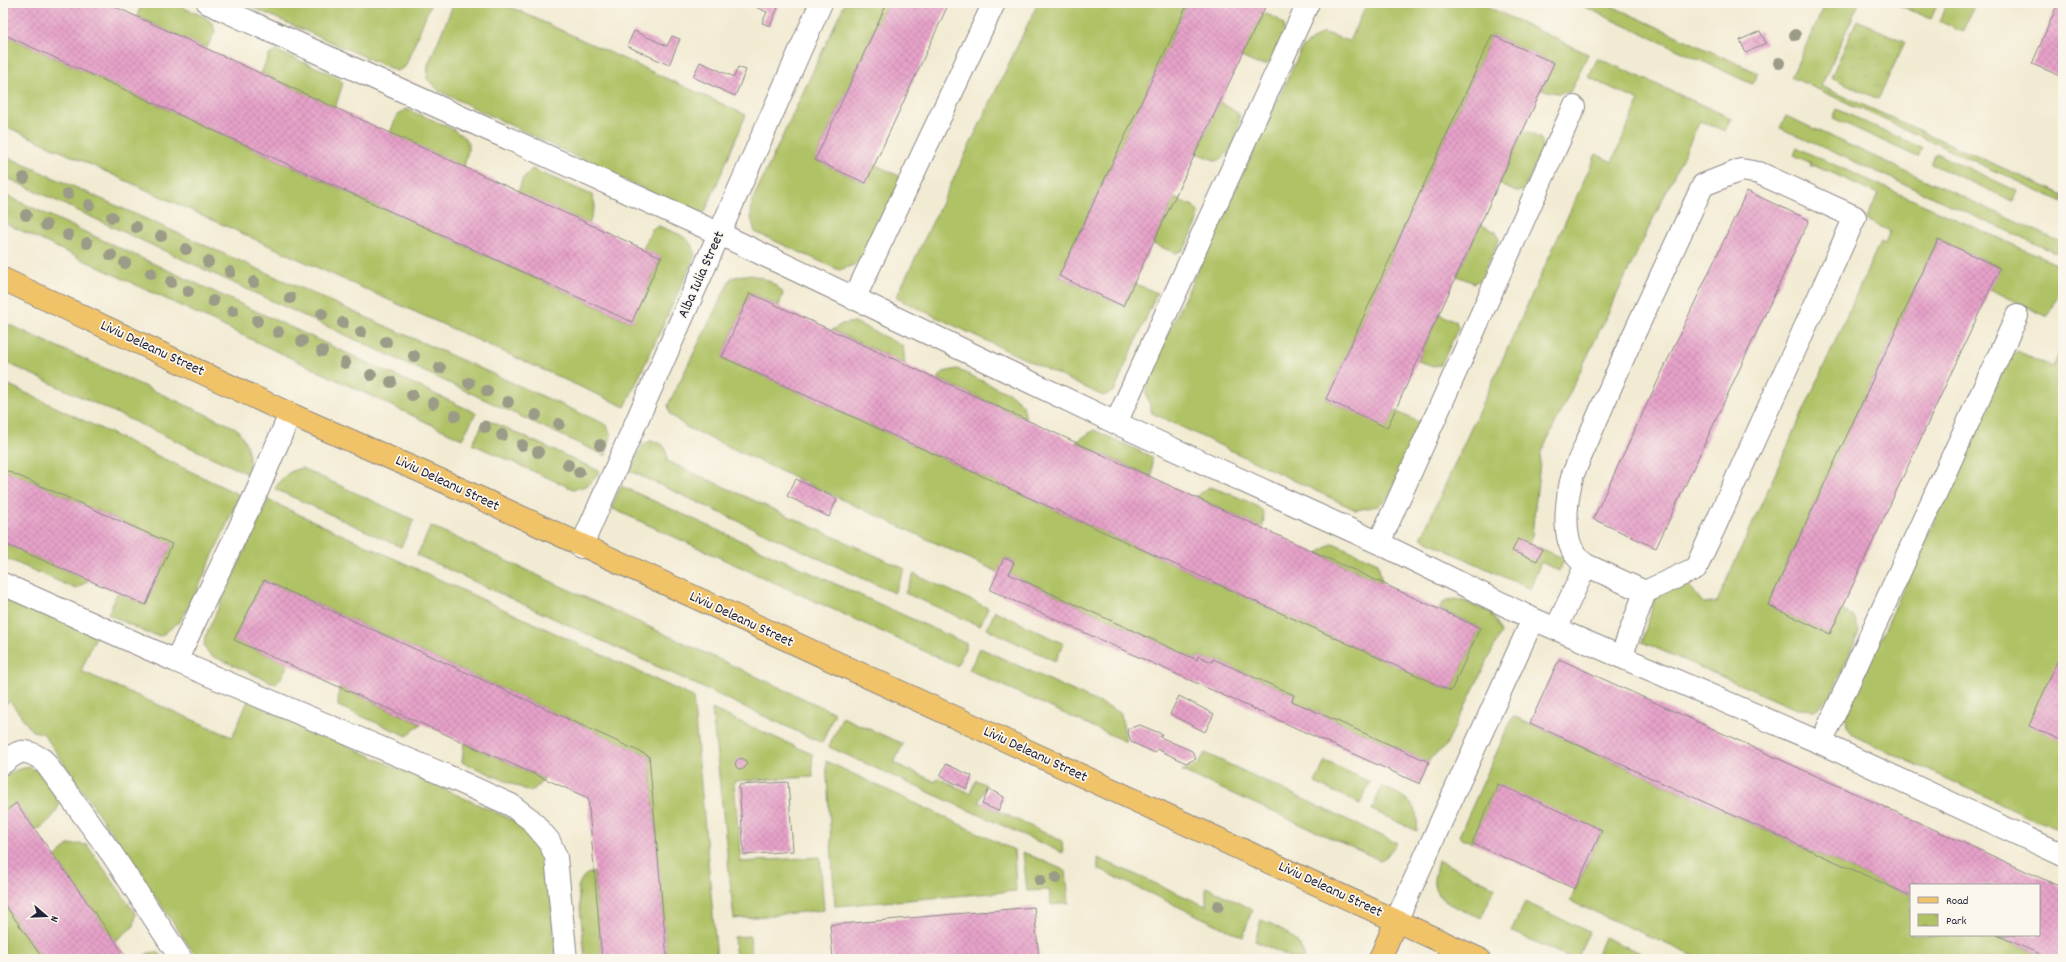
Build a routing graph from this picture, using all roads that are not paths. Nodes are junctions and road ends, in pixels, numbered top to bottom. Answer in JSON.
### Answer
{"nodes":[{"id":1,"x":208,"y":3,"type":"edge"},
{"id":2,"x":822,"y":3,"type":"edge"},
{"id":3,"x":994,"y":3,"type":"edge"},
{"id":4,"x":1308,"y":3,"type":"edge"},
{"id":5,"x":1574,"y":107,"type":"dead end"},
{"id":6,"x":720,"y":234,"type":"junction"},
{"id":7,"x":3,"y":279,"type":"edge"},
{"id":8,"x":854,"y":299,"type":"junction"},
{"id":9,"x":2017,"y":316,"type":"dead end"},
{"id":10,"x":290,"y":414,"type":"junction"},
{"id":11,"x":1116,"y":423,"type":"junction"},
{"id":12,"x":1379,"y":543,"type":"junction"},
{"id":13,"x":581,"y":547,"type":"junction"},
{"id":14,"x":1586,"y":565,"type":"junction"},
{"id":15,"x":3,"y":584,"type":"edge"},
{"id":16,"x":1645,"y":592,"type":"junction"},
{"id":17,"x":1533,"y":619,"type":"junction"},
{"id":18,"x":1556,"y":629,"type":"junction"},
{"id":19,"x":1621,"y":657,"type":"junction"},
{"id":20,"x":176,"y":661,"type":"junction"},
{"id":21,"x":1821,"y":743,"type":"junction"},
{"id":22,"x":3,"y":763,"type":"edge"},
{"id":23,"x":2063,"y":855,"type":"edge"},
{"id":24,"x":1396,"y":921,"type":"junction"},
{"id":25,"x":181,"y":959,"type":"edge"},
{"id":26,"x":566,"y":959,"type":"edge"},
{"id":27,"x":1380,"y":959,"type":"edge"},
{"id":28,"x":1479,"y":959,"type":"edge"}],
"edges":[{"from":1,"to":6,"type":"lane"},
{"from":2,"to":6,"type":"lane","name":"Alba Iulia Street"},
{"from":3,"to":8,"type":"lane"},
{"from":4,"to":11,"type":"lane"},
{"from":5,"to":12,"type":"lane"},
{"from":6,"to":8,"type":"lane"},
{"from":6,"to":13,"type":"lane","name":"Alba Iulia Street"},
{"from":7,"to":10,"type":"main road","name":"Liviu Deleanu Street"},
{"from":8,"to":11,"type":"lane"},
{"from":9,"to":21,"type":"lane"},
{"from":10,"to":13,"type":"main road","name":"Liviu Deleanu Street"},
{"from":10,"to":20,"type":"lane"},
{"from":11,"to":12,"type":"lane"},
{"from":12,"to":17,"type":"lane"},
{"from":13,"to":24,"type":"main road","name":"Liviu Deleanu Street"},
{"from":14,"to":16,"type":"lane"},
{"from":14,"to":16,"type":"lane"},
{"from":14,"to":18,"type":"lane"},
{"from":15,"to":20,"type":"lane"},
{"from":16,"to":19,"type":"lane"},
{"from":17,"to":18,"type":"lane"},
{"from":17,"to":24,"type":"lane"},
{"from":18,"to":19,"type":"lane"},
{"from":19,"to":21,"type":"lane"},
{"from":20,"to":26,"type":"lane"},
{"from":21,"to":23,"type":"lane"},
{"from":22,"to":25,"type":"lane"},
{"from":24,"to":27,"type":"main road"},
{"from":24,"to":28,"type":"main road","name":"Liviu Deleanu Street"}]}
